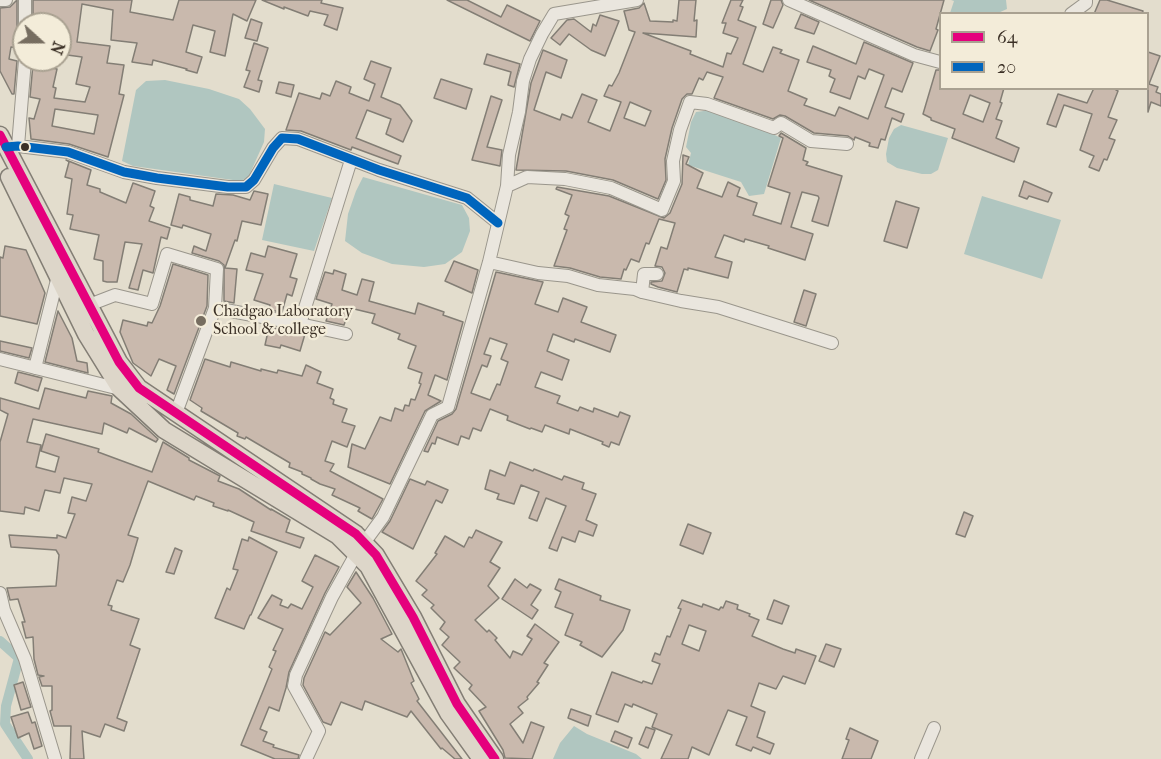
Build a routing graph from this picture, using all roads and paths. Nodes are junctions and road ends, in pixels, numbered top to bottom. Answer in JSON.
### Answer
{"nodes":[{"id":1,"x":0,"y":0,"type":"edge"},
{"id":2,"x":6,"y":0,"type":"edge"},
{"id":3,"x":637,"y":0,"type":"edge"},
{"id":4,"x":789,"y":0,"type":"edge"},
{"id":5,"x":1086,"y":0,"type":"edge"},
{"id":6,"x":614,"y":2,"type":"edge"},
{"id":7,"x":1074,"y":12,"type":"edge"},
{"id":8,"x":939,"y":62,"type":"edge"},
{"id":9,"x":22,"y":72,"type":"edge"},
{"id":10,"x":5,"y":144,"type":"edge"},
{"id":11,"x":847,"y":144,"type":"dead end"},
{"id":12,"x":351,"y":160,"type":"junction"},
{"id":13,"x":507,"y":186,"type":"junction"},
{"id":14,"x":498,"y":223,"type":"junction"},
{"id":15,"x":489,"y":262,"type":"junction"},
{"id":16,"x":657,"y":274,"type":"dead end"},
{"id":17,"x":58,"y":276,"type":"junction"},
{"id":18,"x":642,"y":292,"type":"junction"},
{"id":19,"x":89,"y":305,"type":"junction"},
{"id":20,"x":215,"y":308,"type":"junction"},
{"id":21,"x":300,"y":324,"type":"junction"},
{"id":22,"x":346,"y":334,"type":"dead end"},
{"id":23,"x":832,"y":343,"type":"dead end"},
{"id":24,"x":0,"y":359,"type":"edge"},
{"id":25,"x":35,"y":368,"type":"junction"},
{"id":26,"x":120,"y":389,"type":"junction"},
{"id":27,"x":176,"y":413,"type":"junction"},
{"id":28,"x":360,"y":548,"type":"junction"},
{"id":29,"x":0,"y":593,"type":"edge"},
{"id":30,"x":934,"y":728,"type":"dead end"},
{"id":31,"x":55,"y":759,"type":"edge"},
{"id":32,"x":306,"y":759,"type":"edge"},
{"id":33,"x":481,"y":759,"type":"edge"},
{"id":34,"x":495,"y":759,"type":"edge"},
{"id":35,"x":921,"y":759,"type":"edge"}],
"edges":[{"from":1,"to":2,"type":"street"},
{"from":3,"to":6,"type":"street"},
{"from":4,"to":8,"type":"street"},
{"from":5,"to":7,"type":"street"},
{"from":6,"to":13,"type":"street"},
{"from":9,"to":10,"type":"street"},
{"from":10,"to":12,"type":"street"},
{"from":10,"to":17,"type":"highway"},
{"from":10,"to":19,"type":"highway"},
{"from":11,"to":13,"type":"street"},
{"from":12,"to":14,"type":"street"},
{"from":12,"to":21,"type":"street"},
{"from":13,"to":14,"type":"street"},
{"from":14,"to":15,"type":"street"},
{"from":15,"to":18,"type":"street"},
{"from":15,"to":28,"type":"street"},
{"from":16,"to":18,"type":"street"},
{"from":17,"to":25,"type":"street"},
{"from":17,"to":26,"type":"highway"},
{"from":18,"to":23,"type":"street"},
{"from":19,"to":20,"type":"street"},
{"from":19,"to":27,"type":"highway"},
{"from":20,"to":21,"type":"street"},
{"from":20,"to":27,"type":"street"},
{"from":21,"to":22,"type":"street"},
{"from":24,"to":25,"type":"street"},
{"from":25,"to":26,"type":"street"},
{"from":26,"to":28,"type":"highway"},
{"from":27,"to":28,"type":"highway"},
{"from":28,"to":32,"type":"street"},
{"from":28,"to":33,"type":"highway"},
{"from":28,"to":34,"type":"highway"},
{"from":29,"to":31,"type":"street"},
{"from":30,"to":35,"type":"street"}]}
